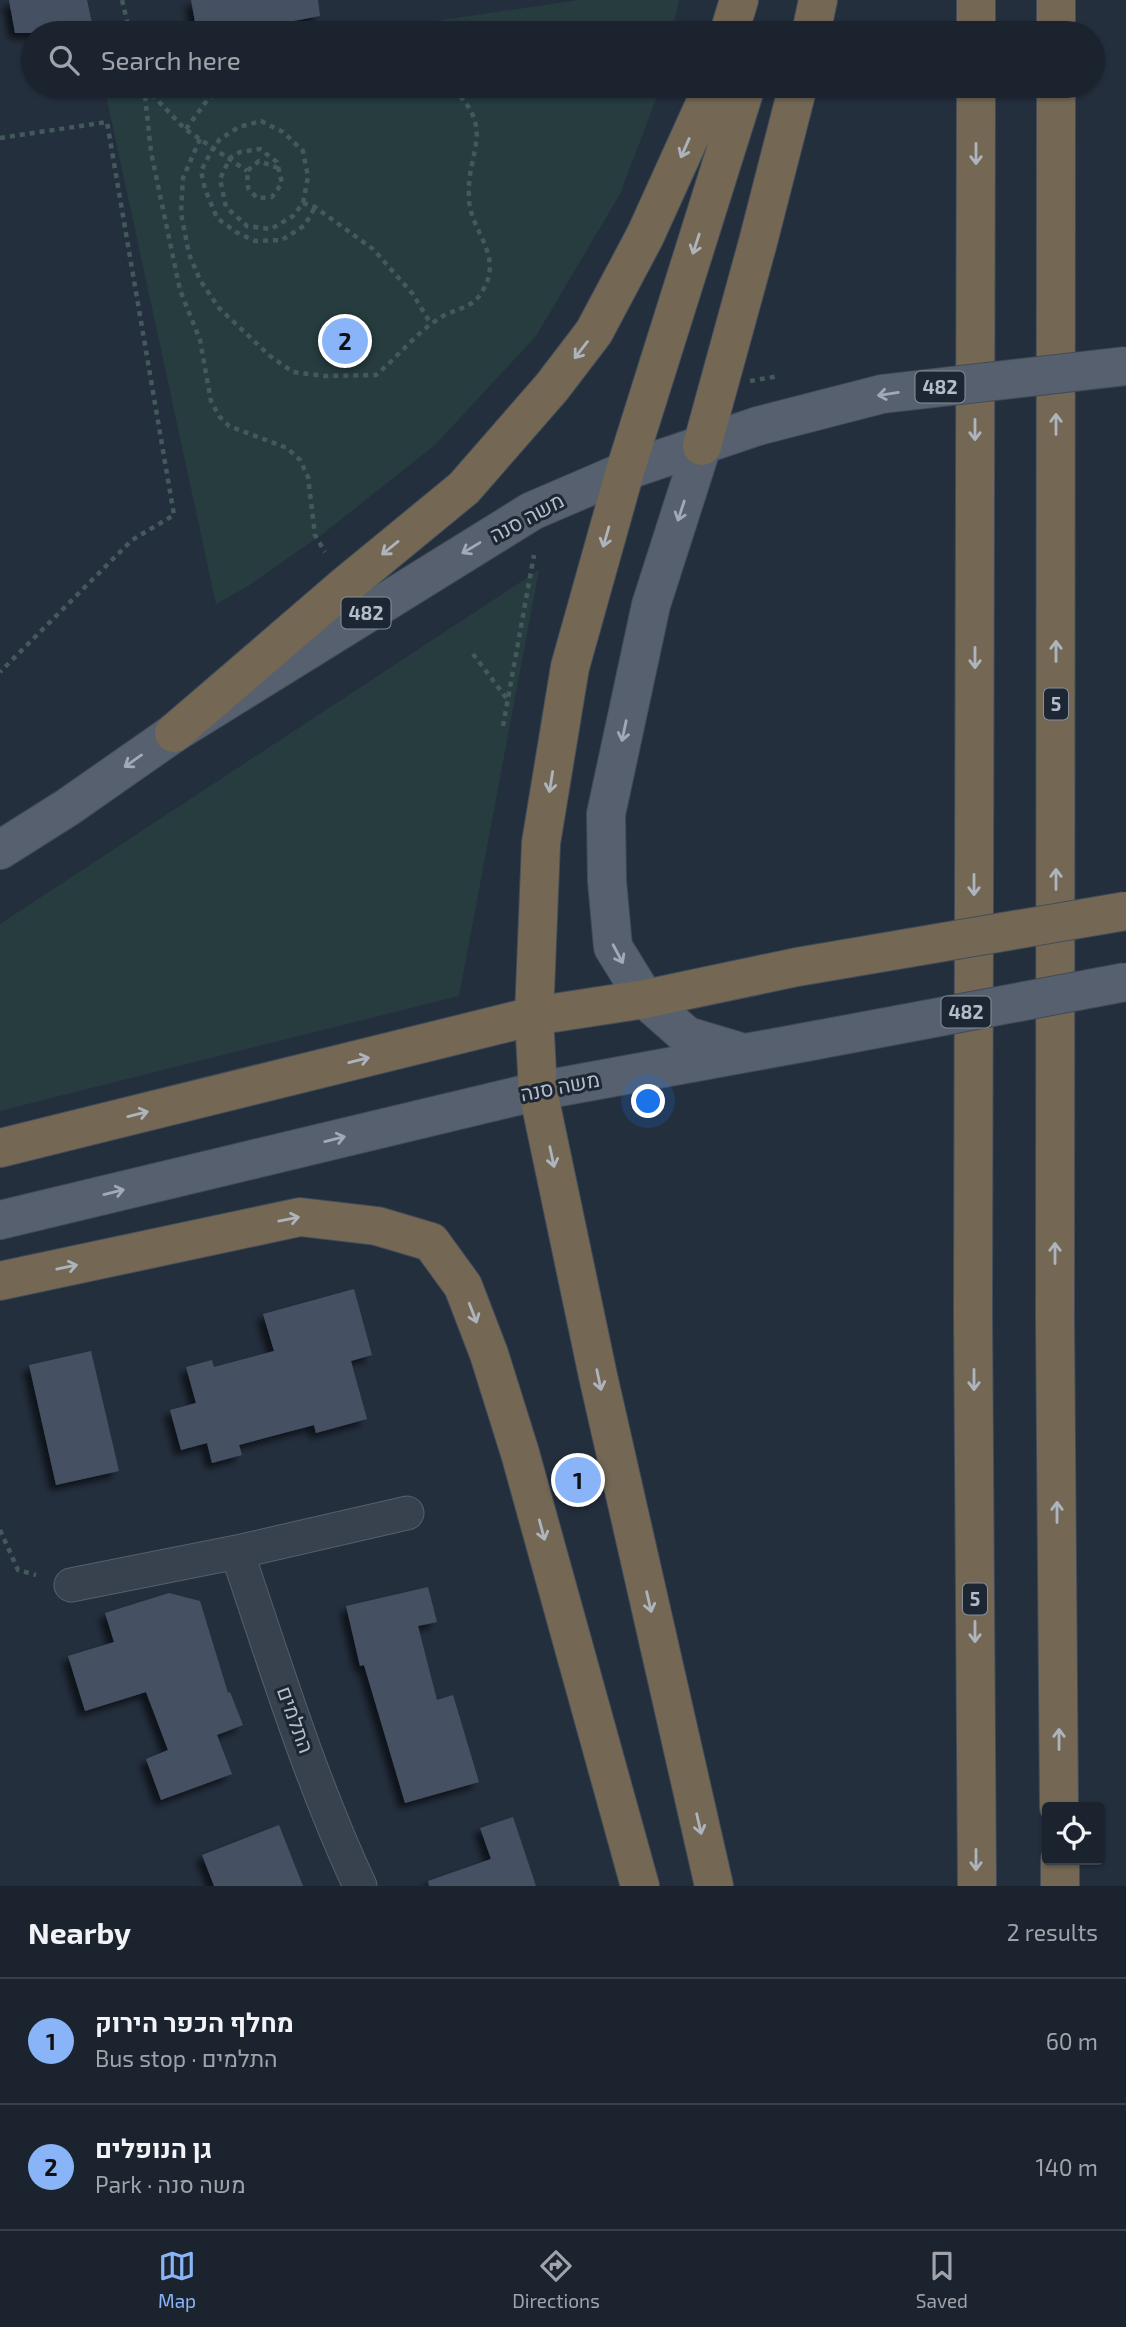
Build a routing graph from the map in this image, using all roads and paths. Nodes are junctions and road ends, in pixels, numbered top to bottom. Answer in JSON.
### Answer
{"nodes":[{"id":1,"x":122,"y":0,"type":"edge"},
{"id":2,"x":739,"y":0,"type":"edge"},
{"id":3,"x":758,"y":0,"type":"edge"},
{"id":4,"x":818,"y":0,"type":"edge"},
{"id":5,"x":976,"y":0,"type":"edge"},
{"id":6,"x":1056,"y":0,"type":"edge"},
{"id":7,"x":127,"y":21,"type":"edge"},
{"id":8,"x":733,"y":21,"type":"edge"},
{"id":9,"x":756,"y":21,"type":"edge"},
{"id":10,"x":814,"y":21,"type":"edge"},
{"id":11,"x":976,"y":21,"type":"edge"},
{"id":12,"x":1056,"y":21,"type":"edge"},
{"id":13,"x":145,"y":98,"type":"edge"},
{"id":14,"x":156,"y":98,"type":"edge"},
{"id":15,"x":209,"y":98,"type":"edge"},
{"id":16,"x":464,"y":98,"type":"edge"},
{"id":17,"x":708,"y":98,"type":"edge"},
{"id":18,"x":742,"y":98,"type":"edge"},
{"id":19,"x":795,"y":98,"type":"edge"},
{"id":20,"x":976,"y":98,"type":"edge"},
{"id":21,"x":1056,"y":98,"type":"edge"},
{"id":22,"x":186,"y":129,"type":"junction"},
{"id":23,"x":0,"y":138,"type":"edge"},
{"id":24,"x":200,"y":139,"type":"junction"},
{"id":25,"x":213,"y":148,"type":"junction"},
{"id":26,"x":230,"y":158,"type":"junction"},
{"id":27,"x":278,"y":168,"type":"junction"},
{"id":28,"x":247,"y":171,"type":"junction"},
{"id":29,"x":303,"y":202,"type":"junction"},
{"id":30,"x":315,"y":207,"type":"junction"},
{"id":31,"x":431,"y":324,"type":"junction"},
{"id":32,"x":1126,"y":366,"type":"edge"},
{"id":33,"x":702,"y":446,"type":"junction"},
{"id":34,"x":625,"y":471,"type":"junction"},
{"id":35,"x":346,"y":585,"type":"junction"},
{"id":36,"x":473,"y":654,"type":"dead end"},
{"id":37,"x":0,"y":672,"type":"edge"},
{"id":38,"x":508,"y":699,"type":"dead end"},
{"id":39,"x":174,"y":733,"type":"junction"},
{"id":40,"x":0,"y":850,"type":"edge"},
{"id":41,"x":1126,"y":911,"type":"edge"},
{"id":42,"x":1126,"y":982,"type":"edge"},
{"id":43,"x":645,"y":999,"type":"junction"},
{"id":44,"x":534,"y":1016,"type":"junction"},
{"id":45,"x":741,"y":1052,"type":"junction"},
{"id":46,"x":538,"y":1090,"type":"junction"},
{"id":47,"x":0,"y":1148,"type":"edge"},
{"id":48,"x":0,"y":1220,"type":"edge"},
{"id":49,"x":0,"y":1281,"type":"edge"},
{"id":50,"x":407,"y":1513,"type":"dead end"},
{"id":51,"x":0,"y":1531,"type":"edge"},
{"id":52,"x":237,"y":1552,"type":"junction"},
{"id":53,"x":71,"y":1585,"type":"joint"},
{"id":54,"x":1059,"y":1802,"type":"edge"},
{"id":55,"x":1060,"y":1865,"type":"edge"},
{"id":56,"x":360,"y":1886,"type":"edge"},
{"id":57,"x":640,"y":1886,"type":"edge"},
{"id":58,"x":714,"y":1886,"type":"edge"},
{"id":59,"x":976,"y":1886,"type":"edge"},
{"id":60,"x":1060,"y":1886,"type":"edge"}],
"edges":[{"from":1,"to":7,"type":"path"},
{"from":2,"to":8,"type":"highway"},
{"from":3,"to":9,"type":"highway"},
{"from":4,"to":10,"type":"highway"},
{"from":5,"to":11,"type":"highway"},
{"from":6,"to":12,"type":"highway"},
{"from":13,"to":35,"type":"path"},
{"from":14,"to":22,"type":"path"},
{"from":15,"to":22,"type":"path"},
{"from":16,"to":31,"type":"path"},
{"from":17,"to":35,"type":"highway","one_way":true},
{"from":18,"to":34,"type":"highway","one_way":true},
{"from":19,"to":33,"type":"highway"},
{"from":20,"to":59,"type":"highway","number":"5","one_way":true},
{"from":54,"to":21,"type":"highway","number":"5","one_way":true},
{"from":22,"to":24,"type":"path"},
{"from":23,"to":37,"type":"path"},
{"from":24,"to":25,"type":"path"},
{"from":24,"to":31,"type":"path"},
{"from":25,"to":26,"type":"path"},
{"from":25,"to":29,"type":"path"},
{"from":25,"to":30,"type":"path"},
{"from":26,"to":27,"type":"path"},
{"from":26,"to":28,"type":"path"},
{"from":26,"to":29,"type":"path"},
{"from":27,"to":28,"type":"path"},
{"from":27,"to":28,"type":"path"},
{"from":29,"to":30,"type":"path"},
{"from":30,"to":31,"type":"path"},
{"from":32,"to":33,"type":"main road","name":"משה סנה","number":"482","one_way":true,"bridge":true},
{"from":33,"to":34,"type":"main road","name":"משה סנה","number":"482"},
{"from":33,"to":43,"type":"main road","one_way":true},
{"from":34,"to":39,"type":"main road","name":"משה סנה","number":"482","one_way":true},
{"from":34,"to":44,"type":"highway","one_way":true},
{"from":35,"to":39,"type":"highway"},
{"from":36,"to":38,"type":"path"},
{"from":39,"to":40,"type":"main road","name":"משה סנה","number":"482","one_way":true},
{"from":41,"to":43,"type":"highway","bridge":true},
{"from":42,"to":45,"type":"main road","name":"משה סנה","number":"482","bridge":true},
{"from":43,"to":44,"type":"highway"},
{"from":43,"to":45,"type":"main road"},
{"from":44,"to":46,"type":"highway"},
{"from":47,"to":44,"type":"highway","one_way":true},
{"from":45,"to":46,"type":"main road","name":"משה סנה","number":"482"},
{"from":48,"to":46,"type":"main road","name":"משה סנה","number":"482","one_way":true},
{"from":46,"to":58,"type":"highway","one_way":true},
{"from":49,"to":57,"type":"highway","one_way":true},
{"from":50,"to":52,"type":"street"},
{"from":51,"to":53,"type":"path"},
{"from":52,"to":53,"type":"street"},
{"from":52,"to":56,"type":"street","name":"התלמים"},
{"from":55,"to":60,"type":"highway"}]}
